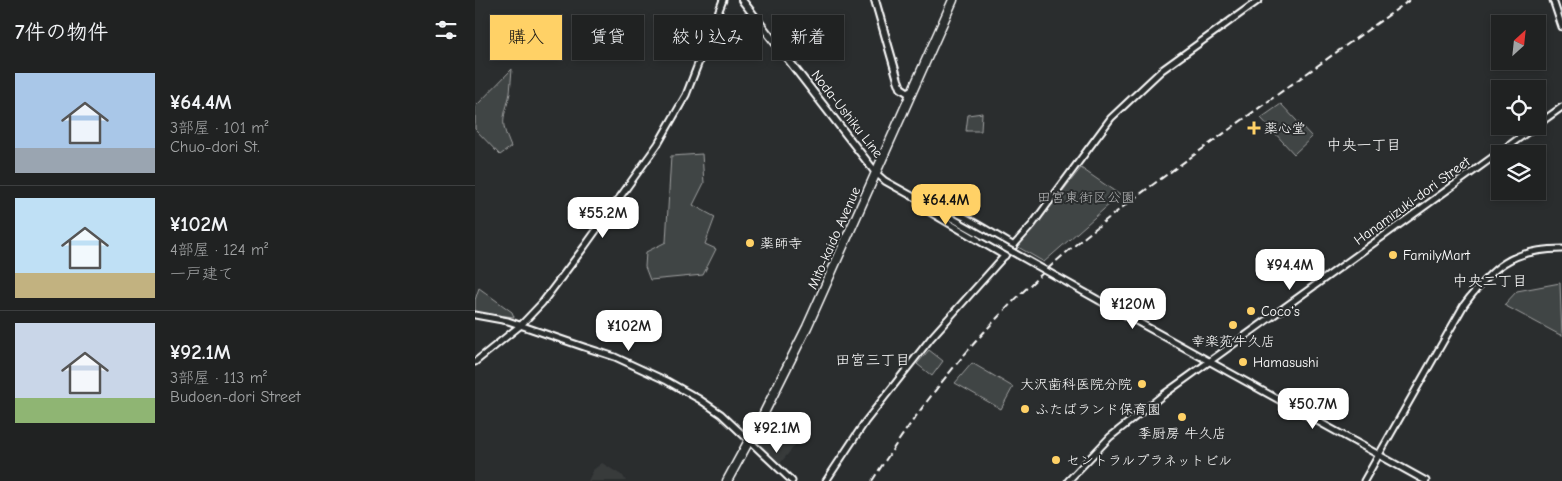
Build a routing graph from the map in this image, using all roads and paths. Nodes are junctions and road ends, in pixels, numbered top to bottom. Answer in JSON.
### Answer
{"nodes":[{"id":1,"x":723,"y":0,"type":"edge"},
{"id":2,"x":741,"y":0,"type":"edge"},
{"id":3,"x":875,"y":0,"type":"edge"},
{"id":4,"x":953,"y":0,"type":"edge"},
{"id":5,"x":1259,"y":0,"type":"edge"},
{"id":6,"x":1553,"y":0,"type":"edge"},
{"id":7,"x":1562,"y":27,"type":"edge"},
{"id":8,"x":910,"y":94,"type":"junction"},
{"id":9,"x":1562,"y":107,"type":"edge"},
{"id":10,"x":1546,"y":119,"type":"edge"},
{"id":11,"x":1524,"y":135,"type":"edge"},
{"id":12,"x":876,"y":173,"type":"junction"},
{"id":13,"x":920,"y":200,"type":"junction"},
{"id":14,"x":1014,"y":246,"type":"junction"},
{"id":15,"x":1562,"y":249,"type":"edge"},
{"id":16,"x":1005,"y":256,"type":"junction"},
{"id":17,"x":475,"y":315,"type":"edge"},
{"id":18,"x":521,"y":325,"type":"junction"},
{"id":19,"x":1209,"y":361,"type":"junction"},
{"id":20,"x":475,"y":362,"type":"edge"},
{"id":21,"x":749,"y":441,"type":"junction"},
{"id":22,"x":1379,"y":455,"type":"junction"},
{"id":23,"x":727,"y":481,"type":"edge"},
{"id":24,"x":792,"y":481,"type":"edge"},
{"id":25,"x":826,"y":481,"type":"edge"},
{"id":26,"x":1068,"y":481,"type":"edge"},
{"id":27,"x":1364,"y":481,"type":"edge"},
{"id":28,"x":1426,"y":481,"type":"edge"}],
"edges":[{"from":1,"to":18,"type":"street"},
{"from":2,"to":12,"type":"main road","name":"Noda-Ushiku Line"},
{"from":3,"to":8,"type":"main road"},
{"from":4,"to":8,"type":"highway","name":"Mito-kaido Avenue"},
{"from":5,"to":14,"type":"street"},
{"from":6,"to":7,"type":"street"},
{"from":8,"to":12,"type":"highway","name":"Mito-kaido Avenue"},
{"from":9,"to":10,"type":"street","name":"Hanamizuki-dori Street"},
{"from":11,"to":19,"type":"street","name":"Hanamizuki-dori Street"},
{"from":12,"to":13,"type":"street"},
{"from":12,"to":21,"type":"highway","name":"Mito-kaido Avenue"},
{"from":13,"to":14,"type":"street"},
{"from":13,"to":16,"type":"street"},
{"from":13,"to":19,"type":"street","bridge":true},
{"from":14,"to":16,"type":"street"},
{"from":15,"to":22,"type":"street"},
{"from":16,"to":25,"type":"street"},
{"from":17,"to":18,"type":"street"},
{"from":18,"to":20,"type":"street"},
{"from":18,"to":21,"type":"street"},
{"from":19,"to":22,"type":"street"},
{"from":19,"to":26,"type":"street","name":"Hanamizuki-dori Street"},
{"from":21,"to":23,"type":"highway","name":"Mito-kaido Avenue"},
{"from":21,"to":24,"type":"street"},
{"from":22,"to":27,"type":"street"},
{"from":22,"to":28,"type":"street"}]}
